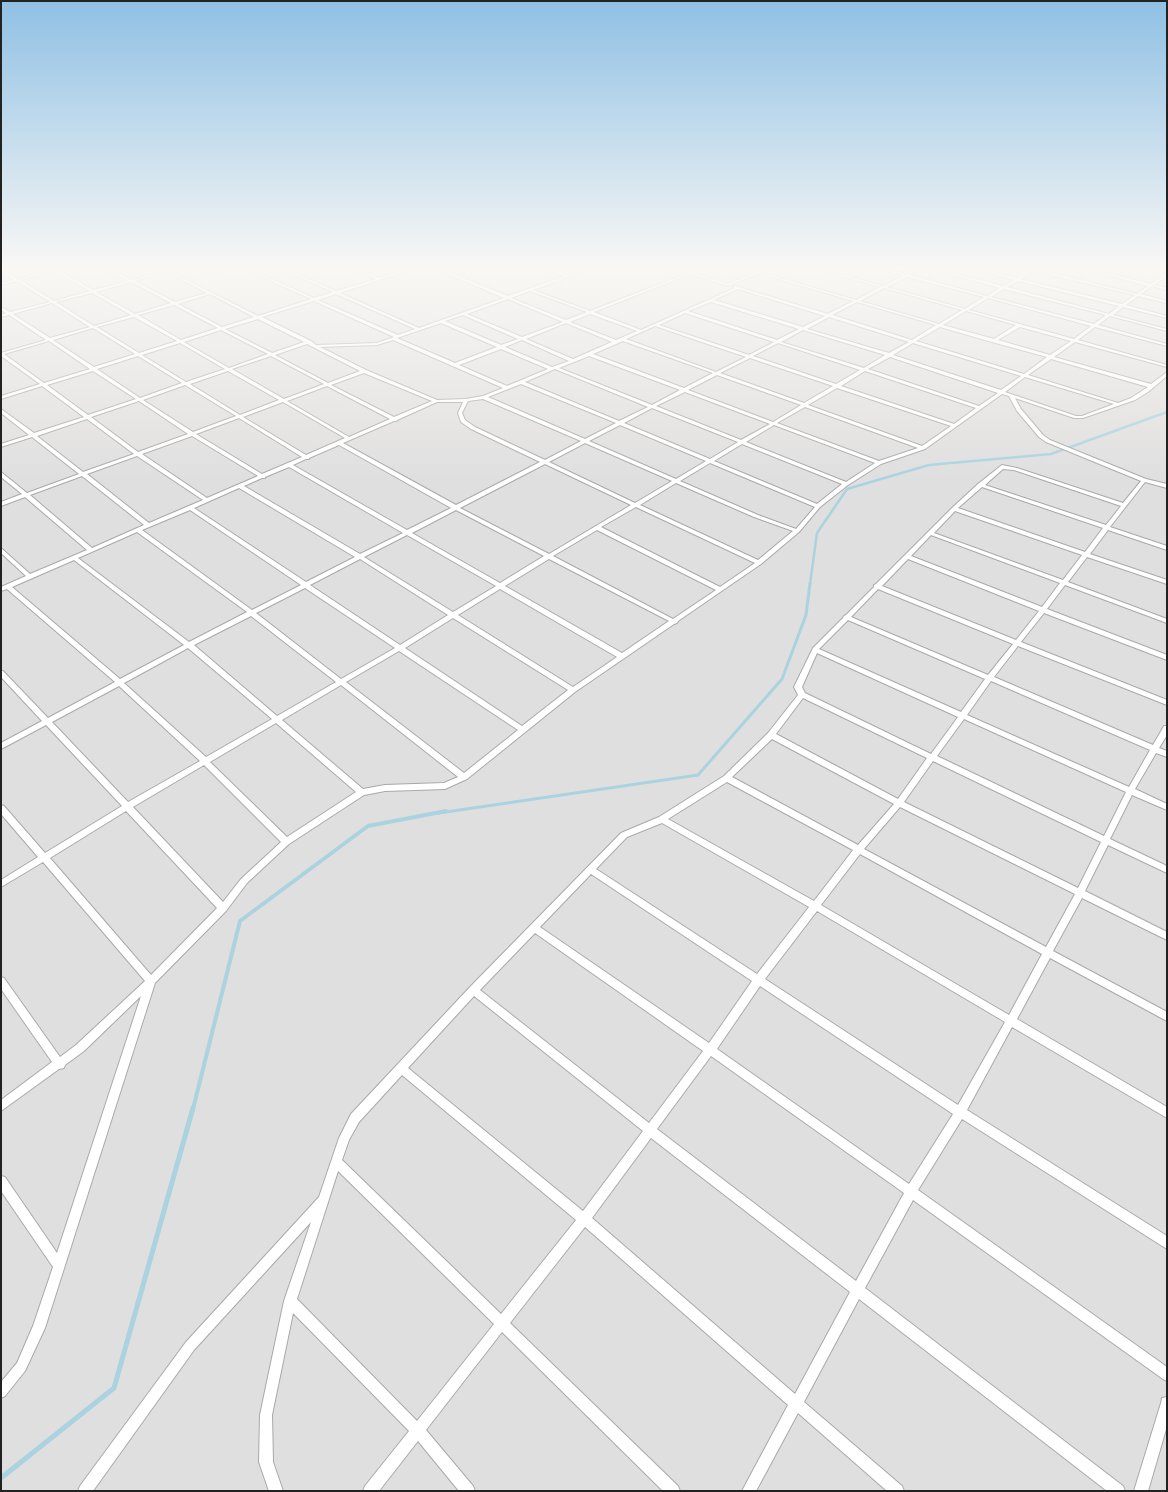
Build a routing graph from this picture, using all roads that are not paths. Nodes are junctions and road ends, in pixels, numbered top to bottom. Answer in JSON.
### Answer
{"nodes":[{"id":1,"x":49,"y":340,"type":"edge"},
{"id":2,"x":52,"y":340,"type":"edge"},
{"id":3,"x":116,"y":340,"type":"edge"},
{"id":4,"x":174,"y":340,"type":"edge"},
{"id":5,"x":186,"y":340,"type":"edge"},
{"id":6,"x":241,"y":340,"type":"edge"},
{"id":7,"x":304,"y":340,"type":"edge"},
{"id":8,"x":386,"y":340,"type":"edge"},
{"id":9,"x":402,"y":340,"type":"edge"},
{"id":10,"x":484,"y":340,"type":"edge"},
{"id":11,"x":524,"y":340,"type":"joint"},
{"id":12,"x":610,"y":340,"type":"edge"},
{"id":13,"x":622,"y":340,"type":"joint"},
{"id":14,"x":700,"y":340,"type":"edge"},
{"id":15,"x":770,"y":340,"type":"edge"},
{"id":16,"x":781,"y":340,"type":"edge"},
{"id":17,"x":838,"y":340,"type":"edge"},
{"id":18,"x":912,"y":340,"type":"joint"},
{"id":19,"x":989,"y":340,"type":"edge"},
{"id":20,"x":1075,"y":340,"type":"joint"},
{"id":21,"x":1146,"y":340,"type":"edge"},
{"id":22,"x":994,"y":341,"type":"joint"},
{"id":23,"x":178,"y":342,"type":"junction"},
{"id":24,"x":309,"y":342,"type":"junction"},
{"id":25,"x":616,"y":342,"type":"junction"},
{"id":26,"x":777,"y":342,"type":"junction"},
{"id":27,"x":1167,"y":345,"type":"edge"},
{"id":28,"x":316,"y":346,"type":"junction"},
{"id":29,"x":503,"y":348,"type":"junction"},
{"id":30,"x":138,"y":354,"type":"junction"},
{"id":31,"x":589,"y":354,"type":"junction"},
{"id":32,"x":271,"y":355,"type":"junction"},
{"id":33,"x":888,"y":355,"type":"junction"},
{"id":34,"x":750,"y":356,"type":"junction"},
{"id":35,"x":1051,"y":357,"type":"junction"},
{"id":36,"x":573,"y":361,"type":"junction"},
{"id":37,"x":455,"y":365,"type":"junction"},
{"id":38,"x":1167,"y":366,"type":"edge"},
{"id":39,"x":95,"y":368,"type":"junction"},
{"id":40,"x":554,"y":369,"type":"junction"},
{"id":41,"x":228,"y":370,"type":"junction"},
{"id":42,"x":364,"y":370,"type":"junction"},
{"id":43,"x":864,"y":370,"type":"junction"},
{"id":44,"x":1167,"y":373,"type":"edge"},
{"id":45,"x":718,"y":374,"type":"junction"},
{"id":46,"x":1024,"y":376,"type":"junction"},
{"id":47,"x":521,"y":382,"type":"junction"},
{"id":48,"x":44,"y":384,"type":"junction"},
{"id":49,"x":186,"y":384,"type":"junction"},
{"id":50,"x":326,"y":384,"type":"junction"},
{"id":51,"x":839,"y":385,"type":"junction"},
{"id":52,"x":1150,"y":386,"type":"junction"},
{"id":53,"x":507,"y":388,"type":"junction"},
{"id":54,"x":685,"y":391,"type":"junction"},
{"id":55,"x":1000,"y":392,"type":"junction"},
{"id":56,"x":1011,"y":395,"type":"junction"},
{"id":57,"x":484,"y":397,"type":"junction"},
{"id":58,"x":1,"y":398,"type":"edge"},
{"id":59,"x":140,"y":400,"type":"junction"},
{"id":60,"x":466,"y":400,"type":"junction"},
{"id":61,"x":282,"y":401,"type":"junction"},
{"id":62,"x":436,"y":401,"type":"junction"},
{"id":63,"x":1118,"y":404,"type":"junction"},
{"id":64,"x":806,"y":406,"type":"junction"},
{"id":65,"x":653,"y":407,"type":"junction"},
{"id":66,"x":979,"y":407,"type":"junction"},
{"id":67,"x":1,"y":410,"type":"edge"},
{"id":68,"x":240,"y":416,"type":"junction"},
{"id":69,"x":87,"y":417,"type":"junction"},
{"id":70,"x":395,"y":420,"type":"junction"},
{"id":71,"x":619,"y":423,"type":"junction"},
{"id":72,"x":772,"y":424,"type":"junction"},
{"id":73,"x":953,"y":425,"type":"junction"},
{"id":74,"x":192,"y":434,"type":"junction"},
{"id":75,"x":32,"y":436,"type":"junction"},
{"id":76,"x":350,"y":439,"type":"junction"},
{"id":77,"x":584,"y":441,"type":"junction"},
{"id":78,"x":741,"y":442,"type":"junction"},
{"id":79,"x":340,"y":443,"type":"junction"},
{"id":80,"x":1,"y":446,"type":"edge"},
{"id":81,"x":923,"y":448,"type":"junction"},
{"id":82,"x":138,"y":454,"type":"junction"},
{"id":83,"x":307,"y":458,"type":"junction"},
{"id":84,"x":710,"y":460,"type":"junction"},
{"id":85,"x":544,"y":462,"type":"junction"},
{"id":86,"x":879,"y":463,"type":"junction"},
{"id":87,"x":290,"y":465,"type":"junction"},
{"id":88,"x":1,"y":474,"type":"edge"},
{"id":89,"x":81,"y":474,"type":"junction"},
{"id":90,"x":263,"y":476,"type":"junction"},
{"id":91,"x":1144,"y":480,"type":"junction"},
{"id":92,"x":676,"y":481,"type":"junction"},
{"id":93,"x":846,"y":484,"type":"junction"},
{"id":94,"x":980,"y":485,"type":"junction"},
{"id":95,"x":240,"y":486,"type":"junction"},
{"id":96,"x":1167,"y":486,"type":"edge"},
{"id":97,"x":25,"y":495,"type":"junction"},
{"id":98,"x":207,"y":500,"type":"junction"},
{"id":99,"x":1,"y":504,"type":"edge"},
{"id":100,"x":636,"y":505,"type":"junction"},
{"id":101,"x":818,"y":506,"type":"junction"},
{"id":102,"x":1123,"y":506,"type":"junction"},
{"id":103,"x":191,"y":508,"type":"junction"},
{"id":104,"x":456,"y":508,"type":"junction"},
{"id":105,"x":954,"y":509,"type":"junction"},
{"id":106,"x":149,"y":526,"type":"junction"},
{"id":107,"x":1106,"y":527,"type":"junction"},
{"id":108,"x":598,"y":528,"type":"junction"},
{"id":109,"x":138,"y":530,"type":"junction"},
{"id":110,"x":797,"y":531,"type":"junction"},
{"id":111,"x":407,"y":533,"type":"junction"},
{"id":112,"x":930,"y":533,"type":"junction"},
{"id":113,"x":1167,"y":548,"type":"edge"},
{"id":114,"x":1,"y":550,"type":"edge"},
{"id":115,"x":91,"y":550,"type":"junction"},
{"id":116,"x":1086,"y":554,"type":"junction"},
{"id":117,"x":549,"y":556,"type":"junction"},
{"id":118,"x":360,"y":557,"type":"junction"},
{"id":119,"x":907,"y":557,"type":"junction"},
{"id":120,"x":74,"y":558,"type":"junction"},
{"id":121,"x":759,"y":563,"type":"junction"},
{"id":122,"x":30,"y":577,"type":"junction"},
{"id":123,"x":1064,"y":582,"type":"junction"},
{"id":124,"x":1167,"y":582,"type":"edge"},
{"id":125,"x":306,"y":585,"type":"junction"},
{"id":126,"x":499,"y":586,"type":"junction"},
{"id":127,"x":876,"y":586,"type":"junction"},
{"id":128,"x":4,"y":588,"type":"edge"},
{"id":129,"x":721,"y":590,"type":"junction"},
{"id":130,"x":1042,"y":610,"type":"junction"},
{"id":131,"x":252,"y":613,"type":"junction"},
{"id":132,"x":453,"y":615,"type":"junction"},
{"id":133,"x":846,"y":617,"type":"junction"},
{"id":134,"x":1167,"y":621,"type":"edge"},
{"id":135,"x":675,"y":622,"type":"junction"},
{"id":136,"x":1017,"y":643,"type":"junction"},
{"id":137,"x":190,"y":645,"type":"junction"},
{"id":138,"x":401,"y":647,"type":"junction"},
{"id":139,"x":815,"y":650,"type":"junction"},
{"id":140,"x":623,"y":657,"type":"junction"},
{"id":141,"x":1167,"y":658,"type":"edge"},
{"id":142,"x":1,"y":673,"type":"edge"},
{"id":143,"x":989,"y":679,"type":"junction"},
{"id":144,"x":119,"y":682,"type":"junction"},
{"id":145,"x":339,"y":682,"type":"junction"},
{"id":146,"x":573,"y":690,"type":"junction"},
{"id":147,"x":802,"y":695,"type":"junction"},
{"id":148,"x":1167,"y":703,"type":"edge"},
{"id":149,"x":962,"y":714,"type":"junction"},
{"id":150,"x":276,"y":719,"type":"junction"},
{"id":151,"x":48,"y":720,"type":"junction"},
{"id":152,"x":1167,"y":728,"type":"edge"},
{"id":153,"x":521,"y":729,"type":"junction"},
{"id":154,"x":771,"y":735,"type":"junction"},
{"id":155,"x":1,"y":746,"type":"edge"},
{"id":156,"x":1154,"y":749,"type":"junction"},
{"id":157,"x":1167,"y":754,"type":"edge"},
{"id":158,"x":932,"y":758,"type":"junction"},
{"id":159,"x":204,"y":761,"type":"junction"},
{"id":160,"x":464,"y":777,"type":"junction"},
{"id":161,"x":727,"y":778,"type":"junction"},
{"id":162,"x":1130,"y":791,"type":"junction"},
{"id":163,"x":362,"y":792,"type":"junction"},
{"id":164,"x":899,"y":803,"type":"junction"},
{"id":165,"x":128,"y":806,"type":"junction"},
{"id":166,"x":1167,"y":807,"type":"edge"},
{"id":167,"x":1,"y":808,"type":"edge"},
{"id":168,"x":662,"y":819,"type":"junction"},
{"id":169,"x":286,"y":842,"type":"junction"},
{"id":170,"x":1107,"y":842,"type":"junction"},
{"id":171,"x":859,"y":849,"type":"junction"},
{"id":172,"x":45,"y":858,"type":"junction"},
{"id":173,"x":590,"y":869,"type":"junction"},
{"id":174,"x":1167,"y":870,"type":"edge"},
{"id":175,"x":1,"y":884,"type":"edge"},
{"id":176,"x":1080,"y":893,"type":"junction"},
{"id":177,"x":816,"y":906,"type":"junction"},
{"id":178,"x":223,"y":908,"type":"junction"},
{"id":179,"x":535,"y":928,"type":"junction"},
{"id":180,"x":1167,"y":936,"type":"edge"},
{"id":181,"x":1047,"y":952,"type":"junction"},
{"id":182,"x":758,"y":980,"type":"junction"},
{"id":183,"x":1,"y":981,"type":"edge"},
{"id":184,"x":151,"y":981,"type":"junction"},
{"id":185,"x":473,"y":990,"type":"junction"},
{"id":186,"x":1167,"y":1016,"type":"edge"},
{"id":187,"x":1010,"y":1022,"type":"junction"},
{"id":188,"x":710,"y":1050,"type":"junction"},
{"id":189,"x":60,"y":1064,"type":"junction"},
{"id":190,"x":401,"y":1068,"type":"junction"},
{"id":191,"x":1,"y":1106,"type":"edge"},
{"id":192,"x":960,"y":1112,"type":"junction"},
{"id":193,"x":1167,"y":1113,"type":"edge"},
{"id":194,"x":651,"y":1131,"type":"junction"},
{"id":195,"x":336,"y":1162,"type":"junction"},
{"id":196,"x":1,"y":1181,"type":"edge"},
{"id":197,"x":910,"y":1193,"type":"junction"},
{"id":198,"x":325,"y":1198,"type":"junction"},
{"id":199,"x":584,"y":1219,"type":"junction"},
{"id":200,"x":1167,"y":1243,"type":"edge"},
{"id":201,"x":59,"y":1266,"type":"junction"},
{"id":202,"x":857,"y":1289,"type":"junction"},
{"id":203,"x":290,"y":1301,"type":"junction"},
{"id":204,"x":502,"y":1324,"type":"junction"},
{"id":205,"x":1167,"y":1375,"type":"edge"},
{"id":206,"x":1,"y":1392,"type":"edge"},
{"id":207,"x":1167,"y":1403,"type":"edge"},
{"id":208,"x":795,"y":1404,"type":"junction"},
{"id":209,"x":417,"y":1430,"type":"junction"},
{"id":210,"x":85,"y":1491,"type":"edge"},
{"id":211,"x":276,"y":1491,"type":"edge"},
{"id":212,"x":370,"y":1491,"type":"edge"},
{"id":213,"x":468,"y":1491,"type":"edge"},
{"id":214,"x":673,"y":1491,"type":"edge"},
{"id":215,"x":749,"y":1491,"type":"edge"},
{"id":216,"x":896,"y":1491,"type":"edge"},
{"id":217,"x":1118,"y":1491,"type":"edge"},
{"id":218,"x":1141,"y":1491,"type":"edge"}],
"edges":[{"from":1,"to":48,"type":"street"},
{"from":2,"to":39,"type":"street"},
{"from":3,"to":30,"type":"street"},
{"from":4,"to":23,"type":"street"},
{"from":5,"to":23,"type":"street"},
{"from":6,"to":32,"type":"street"},
{"from":7,"to":24,"type":"street"},
{"from":8,"to":28,"type":"street"},
{"from":9,"to":37,"type":"street"},
{"from":10,"to":29,"type":"street"},
{"from":11,"to":29,"type":"street"},
{"from":11,"to":36,"type":"street"},
{"from":12,"to":25,"type":"street"},
{"from":13,"to":25,"type":"street"},
{"from":13,"to":45,"type":"street"},
{"from":14,"to":34,"type":"street"},
{"from":15,"to":26,"type":"street"},
{"from":16,"to":26,"type":"street"},
{"from":17,"to":33,"type":"street"},
{"from":18,"to":33,"type":"street"},
{"from":18,"to":46,"type":"street"},
{"from":19,"to":22,"type":"street"},
{"from":20,"to":35,"type":"street"},
{"from":20,"to":38,"type":"street"},
{"from":21,"to":27,"type":"street"},
{"from":22,"to":35,"type":"street"},
{"from":23,"to":30,"type":"street"},
{"from":23,"to":41,"type":"street"},
{"from":24,"to":28,"type":"street"},
{"from":24,"to":32,"type":"street"},
{"from":25,"to":31,"type":"street"},
{"from":26,"to":34,"type":"street"},
{"from":26,"to":43,"type":"street"},
{"from":28,"to":42,"type":"street"},
{"from":29,"to":37,"type":"street"},
{"from":29,"to":40,"type":"street"},
{"from":30,"to":39,"type":"street"},
{"from":30,"to":49,"type":"street"},
{"from":31,"to":36,"type":"street"},
{"from":31,"to":54,"type":"street"},
{"from":32,"to":41,"type":"street"},
{"from":32,"to":50,"type":"street"},
{"from":33,"to":43,"type":"street"},
{"from":33,"to":55,"type":"street"},
{"from":34,"to":45,"type":"street"},
{"from":34,"to":51,"type":"street"},
{"from":35,"to":46,"type":"street"},
{"from":35,"to":52,"type":"street"},
{"from":36,"to":40,"type":"street"},
{"from":37,"to":53,"type":"street"},
{"from":39,"to":48,"type":"street"},
{"from":39,"to":59,"type":"street"},
{"from":40,"to":47,"type":"street"},
{"from":40,"to":65,"type":"street"},
{"from":41,"to":49,"type":"street"},
{"from":41,"to":61,"type":"street"},
{"from":42,"to":50,"type":"street"},
{"from":42,"to":62,"type":"street"},
{"from":43,"to":51,"type":"street"},
{"from":43,"to":66,"type":"street"},
{"from":44,"to":52,"type":"street"},
{"from":45,"to":54,"type":"street"},
{"from":45,"to":64,"type":"street"},
{"from":46,"to":55,"type":"street"},
{"from":46,"to":63,"type":"street"},
{"from":47,"to":53,"type":"street"},
{"from":47,"to":71,"type":"street"},
{"from":48,"to":58,"type":"street"},
{"from":48,"to":69,"type":"street"},
{"from":49,"to":59,"type":"street"},
{"from":49,"to":68,"type":"street"},
{"from":50,"to":61,"type":"street"},
{"from":50,"to":70,"type":"street"},
{"from":51,"to":64,"type":"street"},
{"from":51,"to":73,"type":"street"},
{"from":52,"to":63,"type":"street"},
{"from":53,"to":57,"type":"street"},
{"from":54,"to":65,"type":"street"},
{"from":54,"to":72,"type":"street"},
{"from":55,"to":56,"type":"street"},
{"from":55,"to":66,"type":"street"},
{"from":56,"to":63,"type":"street"},
{"from":56,"to":91,"type":"street"},
{"from":57,"to":60,"type":"street"},
{"from":57,"to":77,"type":"street"},
{"from":59,"to":69,"type":"street"},
{"from":59,"to":74,"type":"street"},
{"from":60,"to":62,"type":"street"},
{"from":60,"to":85,"type":"street"},
{"from":61,"to":68,"type":"street"},
{"from":61,"to":76,"type":"street"},
{"from":62,"to":70,"type":"street"},
{"from":64,"to":72,"type":"street"},
{"from":64,"to":81,"type":"street"},
{"from":65,"to":71,"type":"street"},
{"from":65,"to":78,"type":"street"},
{"from":66,"to":73,"type":"street"},
{"from":67,"to":75,"type":"street"},
{"from":68,"to":74,"type":"street"},
{"from":68,"to":83,"type":"street"},
{"from":69,"to":75,"type":"street"},
{"from":69,"to":82,"type":"street"},
{"from":70,"to":76,"type":"street"},
{"from":71,"to":77,"type":"street"},
{"from":71,"to":84,"type":"street"},
{"from":72,"to":78,"type":"street"},
{"from":72,"to":86,"type":"street"},
{"from":73,"to":81,"type":"street"},
{"from":74,"to":82,"type":"street"},
{"from":74,"to":90,"type":"street"},
{"from":75,"to":80,"type":"street"},
{"from":75,"to":89,"type":"street"},
{"from":76,"to":79,"type":"street"},
{"from":77,"to":85,"type":"street"},
{"from":77,"to":92,"type":"street"},
{"from":78,"to":84,"type":"street"},
{"from":78,"to":93,"type":"street"},
{"from":79,"to":83,"type":"street"},
{"from":79,"to":104,"type":"street"},
{"from":81,"to":86,"type":"street"},
{"from":82,"to":89,"type":"street"},
{"from":82,"to":98,"type":"street"},
{"from":83,"to":87,"type":"street"},
{"from":84,"to":92,"type":"street"},
{"from":84,"to":101,"type":"street"},
{"from":85,"to":100,"type":"street"},
{"from":85,"to":104,"type":"street"},
{"from":86,"to":93,"type":"street"},
{"from":87,"to":90,"type":"street"},
{"from":87,"to":111,"type":"street"},
{"from":88,"to":97,"type":"street"},
{"from":89,"to":97,"type":"street"},
{"from":89,"to":106,"type":"street"},
{"from":90,"to":95,"type":"street"},
{"from":91,"to":96,"type":"street"},
{"from":91,"to":102,"type":"street"},
{"from":92,"to":100,"type":"street"},
{"from":92,"to":110,"type":"street"},
{"from":93,"to":101,"type":"street"},
{"from":94,"to":102,"type":"street"},
{"from":94,"to":105,"type":"street"},
{"from":94,"to":107,"type":"street"},
{"from":95,"to":98,"type":"street"},
{"from":95,"to":118,"type":"street"},
{"from":97,"to":99,"type":"street"},
{"from":97,"to":115,"type":"street"},
{"from":98,"to":103,"type":"street"},
{"from":100,"to":108,"type":"street"},
{"from":100,"to":121,"type":"street"},
{"from":101,"to":110,"type":"street"},
{"from":102,"to":107,"type":"street"},
{"from":103,"to":106,"type":"street"},
{"from":103,"to":125,"type":"street"},
{"from":104,"to":111,"type":"street"},
{"from":104,"to":117,"type":"street"},
{"from":105,"to":112,"type":"street"},
{"from":105,"to":116,"type":"street"},
{"from":106,"to":109,"type":"street"},
{"from":107,"to":113,"type":"street"},
{"from":107,"to":116,"type":"street"},
{"from":108,"to":117,"type":"street"},
{"from":108,"to":129,"type":"street"},
{"from":109,"to":115,"type":"street"},
{"from":109,"to":131,"type":"street"},
{"from":110,"to":121,"type":"street"},
{"from":111,"to":118,"type":"street"},
{"from":111,"to":126,"type":"street"},
{"from":112,"to":119,"type":"street"},
{"from":112,"to":123,"type":"street"},
{"from":114,"to":122,"type":"street"},
{"from":115,"to":120,"type":"street"},
{"from":116,"to":123,"type":"street"},
{"from":116,"to":124,"type":"street"},
{"from":117,"to":126,"type":"street"},
{"from":117,"to":135,"type":"street"},
{"from":118,"to":125,"type":"street"},
{"from":118,"to":132,"type":"street"},
{"from":119,"to":127,"type":"street"},
{"from":119,"to":130,"type":"street"},
{"from":120,"to":122,"type":"street"},
{"from":120,"to":137,"type":"street"},
{"from":121,"to":129,"type":"street"},
{"from":122,"to":128,"type":"street"},
{"from":123,"to":130,"type":"street"},
{"from":123,"to":134,"type":"street"},
{"from":125,"to":131,"type":"street"},
{"from":125,"to":138,"type":"street"},
{"from":126,"to":132,"type":"street"},
{"from":126,"to":140,"type":"street"},
{"from":127,"to":133,"type":"street"},
{"from":127,"to":136,"type":"street"},
{"from":128,"to":144,"type":"street"},
{"from":129,"to":135,"type":"street"},
{"from":130,"to":136,"type":"street"},
{"from":130,"to":141,"type":"street"},
{"from":131,"to":137,"type":"street"},
{"from":131,"to":145,"type":"street"},
{"from":132,"to":138,"type":"street"},
{"from":132,"to":146,"type":"street"},
{"from":133,"to":139,"type":"street"},
{"from":133,"to":143,"type":"street"},
{"from":135,"to":140,"type":"street"},
{"from":136,"to":143,"type":"street"},
{"from":136,"to":148,"type":"street"},
{"from":137,"to":144,"type":"street"},
{"from":137,"to":150,"type":"street"},
{"from":138,"to":145,"type":"street"},
{"from":138,"to":153,"type":"street"},
{"from":139,"to":147,"type":"street"},
{"from":139,"to":149,"type":"street"},
{"from":140,"to":146,"type":"street"},
{"from":142,"to":151,"type":"street"},
{"from":143,"to":149,"type":"street"},
{"from":143,"to":156,"type":"street"},
{"from":144,"to":151,"type":"street"},
{"from":144,"to":159,"type":"street"},
{"from":145,"to":150,"type":"street"},
{"from":145,"to":160,"type":"street"},
{"from":146,"to":153,"type":"street"},
{"from":147,"to":154,"type":"street"},
{"from":147,"to":158,"type":"street"},
{"from":149,"to":158,"type":"street"},
{"from":149,"to":162,"type":"street"},
{"from":150,"to":159,"type":"street"},
{"from":150,"to":163,"type":"street"},
{"from":151,"to":155,"type":"street"},
{"from":151,"to":165,"type":"street"},
{"from":152,"to":156,"type":"street"},
{"from":153,"to":160,"type":"street"},
{"from":154,"to":161,"type":"street"},
{"from":154,"to":164,"type":"street"},
{"from":156,"to":157,"type":"street"},
{"from":156,"to":162,"type":"street"},
{"from":158,"to":164,"type":"street"},
{"from":158,"to":170,"type":"street"},
{"from":159,"to":165,"type":"street"},
{"from":159,"to":169,"type":"street"},
{"from":160,"to":163,"type":"street"},
{"from":161,"to":168,"type":"street"},
{"from":161,"to":171,"type":"street"},
{"from":162,"to":166,"type":"street"},
{"from":162,"to":170,"type":"street"},
{"from":163,"to":169,"type":"street"},
{"from":164,"to":171,"type":"street"},
{"from":164,"to":176,"type":"street"},
{"from":165,"to":172,"type":"street"},
{"from":165,"to":178,"type":"street"},
{"from":167,"to":172,"type":"street"},
{"from":168,"to":173,"type":"street"},
{"from":168,"to":177,"type":"street"},
{"from":169,"to":178,"type":"street"},
{"from":170,"to":174,"type":"street"},
{"from":170,"to":176,"type":"street"},
{"from":171,"to":177,"type":"street"},
{"from":171,"to":181,"type":"street"},
{"from":172,"to":175,"type":"street"},
{"from":172,"to":184,"type":"street"},
{"from":173,"to":179,"type":"street"},
{"from":173,"to":182,"type":"street"},
{"from":176,"to":180,"type":"street"},
{"from":176,"to":181,"type":"street"},
{"from":177,"to":182,"type":"street"},
{"from":177,"to":187,"type":"street"},
{"from":178,"to":184,"type":"street"},
{"from":179,"to":185,"type":"street"},
{"from":179,"to":188,"type":"street"},
{"from":181,"to":186,"type":"street"},
{"from":181,"to":187,"type":"street"},
{"from":182,"to":188,"type":"street"},
{"from":182,"to":192,"type":"street"},
{"from":183,"to":189,"type":"street"},
{"from":184,"to":189,"type":"street"},
{"from":184,"to":201,"type":"street"},
{"from":185,"to":190,"type":"street"},
{"from":185,"to":194,"type":"street"},
{"from":187,"to":192,"type":"street"},
{"from":187,"to":193,"type":"street"},
{"from":188,"to":194,"type":"street"},
{"from":188,"to":197,"type":"street"},
{"from":189,"to":191,"type":"street"},
{"from":190,"to":195,"type":"street"},
{"from":190,"to":199,"type":"street"},
{"from":192,"to":197,"type":"street"},
{"from":192,"to":200,"type":"street"},
{"from":194,"to":199,"type":"street"},
{"from":194,"to":202,"type":"street"},
{"from":195,"to":198,"type":"street"},
{"from":195,"to":204,"type":"street"},
{"from":196,"to":201,"type":"street"},
{"from":197,"to":202,"type":"street"},
{"from":197,"to":205,"type":"street"},
{"from":198,"to":203,"type":"street"},
{"from":198,"to":210,"type":"street"},
{"from":199,"to":204,"type":"street"},
{"from":199,"to":208,"type":"street"},
{"from":201,"to":206,"type":"street"},
{"from":202,"to":208,"type":"street"},
{"from":202,"to":217,"type":"street"},
{"from":203,"to":209,"type":"street"},
{"from":203,"to":211,"type":"street"},
{"from":204,"to":209,"type":"street"},
{"from":204,"to":214,"type":"street"},
{"from":207,"to":218,"type":"street"},
{"from":208,"to":215,"type":"street"},
{"from":208,"to":216,"type":"street"},
{"from":209,"to":212,"type":"street"},
{"from":209,"to":213,"type":"street"}]}
